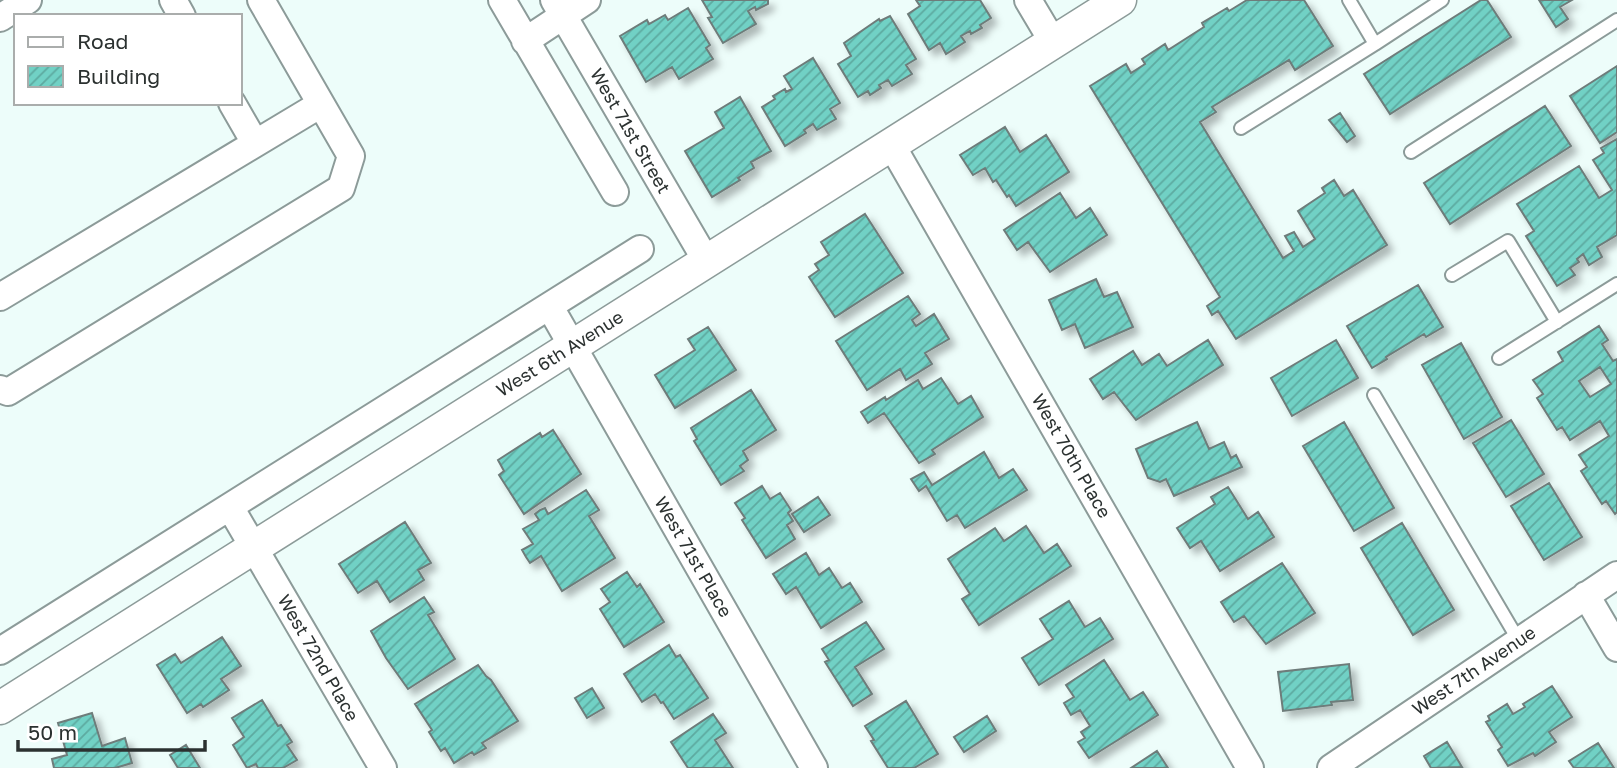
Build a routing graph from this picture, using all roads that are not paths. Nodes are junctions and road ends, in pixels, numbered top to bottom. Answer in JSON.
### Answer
{"nodes":[{"id":1,"x":28,"y":0,"type":"edge"},
{"id":2,"x":261,"y":0,"type":"edge"},
{"id":3,"x":502,"y":0,"type":"edge"},
{"id":4,"x":587,"y":0,"type":"edge"},
{"id":5,"x":1028,"y":0,"type":"edge"},
{"id":6,"x":1121,"y":0,"type":"edge"},
{"id":7,"x":1349,"y":0,"type":"edge"},
{"id":8,"x":1442,"y":0,"type":"edge"},
{"id":9,"x":558,"y":8,"type":"edge"},
{"id":10,"x":0,"y":18,"type":"edge"},
{"id":11,"x":1617,"y":20,"type":"edge"},
{"id":12,"x":526,"y":41,"type":"junction"},
{"id":13,"x":1053,"y":42,"type":"junction"},
{"id":14,"x":1375,"y":44,"type":"junction"},
{"id":15,"x":320,"y":104,"type":"junction"},
{"id":16,"x":233,"y":105,"type":"edge"},
{"id":17,"x":1241,"y":128,"type":"dead end"},
{"id":18,"x":255,"y":143,"type":"junction"},
{"id":19,"x":891,"y":144,"type":"junction"},
{"id":20,"x":1411,"y":152,"type":"dead end"},
{"id":21,"x":615,"y":192,"type":"dead end"},
{"id":22,"x":640,"y":249,"type":"dead end"},
{"id":23,"x":706,"y":262,"type":"junction"},
{"id":24,"x":1452,"y":275,"type":"dead end"},
{"id":25,"x":1617,"y":284,"type":"edge"},
{"id":26,"x":0,"y":297,"type":"edge"},
{"id":27,"x":550,"y":307,"type":"junction"},
{"id":28,"x":1558,"y":322,"type":"junction"},
{"id":29,"x":573,"y":346,"type":"junction"},
{"id":30,"x":1499,"y":358,"type":"dead end"},
{"id":31,"x":0,"y":389,"type":"edge"},
{"id":32,"x":1374,"y":395,"type":"dead end"},
{"id":33,"x":230,"y":507,"type":"junction"},
{"id":34,"x":253,"y":547,"type":"junction"},
{"id":35,"x":1617,"y":575,"type":"edge"},
{"id":36,"x":1586,"y":595,"type":"junction"},
{"id":37,"x":1519,"y":640,"type":"junction"},
{"id":38,"x":1617,"y":648,"type":"edge"},
{"id":39,"x":0,"y":651,"type":"edge"},
{"id":40,"x":0,"y":708,"type":"edge"},
{"id":41,"x":383,"y":768,"type":"edge"},
{"id":42,"x":814,"y":768,"type":"edge"},
{"id":43,"x":1250,"y":768,"type":"edge"},
{"id":44,"x":1331,"y":768,"type":"edge"}],
"edges":[{"from":1,"to":10,"type":"street"},
{"from":2,"to":15,"type":"street"},
{"from":3,"to":12,"type":"street"},
{"from":4,"to":9,"type":"street"},
{"from":5,"to":13,"type":"street"},
{"from":6,"to":13,"type":"street","name":"West 6th Avenue"},
{"from":7,"to":14,"type":"lane"},
{"from":8,"to":14,"type":"lane"},
{"from":9,"to":12,"type":"street"},
{"from":9,"to":23,"type":"street","name":"West 71st Street"},
{"from":11,"to":20,"type":"lane"},
{"from":12,"to":21,"type":"street"},
{"from":13,"to":19,"type":"street","name":"West 6th Avenue"},
{"from":14,"to":17,"type":"lane"},
{"from":15,"to":18,"type":"street"},
{"from":15,"to":31,"type":"street"},
{"from":16,"to":18,"type":"street"},
{"from":18,"to":26,"type":"street"},
{"from":19,"to":23,"type":"street","name":"West 6th Avenue"},
{"from":19,"to":43,"type":"street","name":"West 70th Place"},
{"from":22,"to":27,"type":"street"},
{"from":23,"to":29,"type":"street","name":"West 6th Avenue"},
{"from":24,"to":28,"type":"lane"},
{"from":25,"to":28,"type":"lane"},
{"from":27,"to":29,"type":"street","name":"West 71st Place"},
{"from":27,"to":33,"type":"street"},
{"from":28,"to":30,"type":"lane"},
{"from":29,"to":34,"type":"street","name":"West 6th Avenue"},
{"from":29,"to":42,"type":"street","name":"West 71st Place"},
{"from":32,"to":37,"type":"lane"},
{"from":33,"to":34,"type":"street","name":"West 72nd Place"},
{"from":33,"to":39,"type":"street"},
{"from":34,"to":40,"type":"street","name":"West 6th Avenue"},
{"from":34,"to":41,"type":"street","name":"West 72nd Place"},
{"from":35,"to":36,"type":"street","name":"West 7th Avenue"},
{"from":36,"to":37,"type":"street","name":"West 7th Avenue"},
{"from":36,"to":38,"type":"street"},
{"from":37,"to":44,"type":"street","name":"West 7th Avenue"}]}
